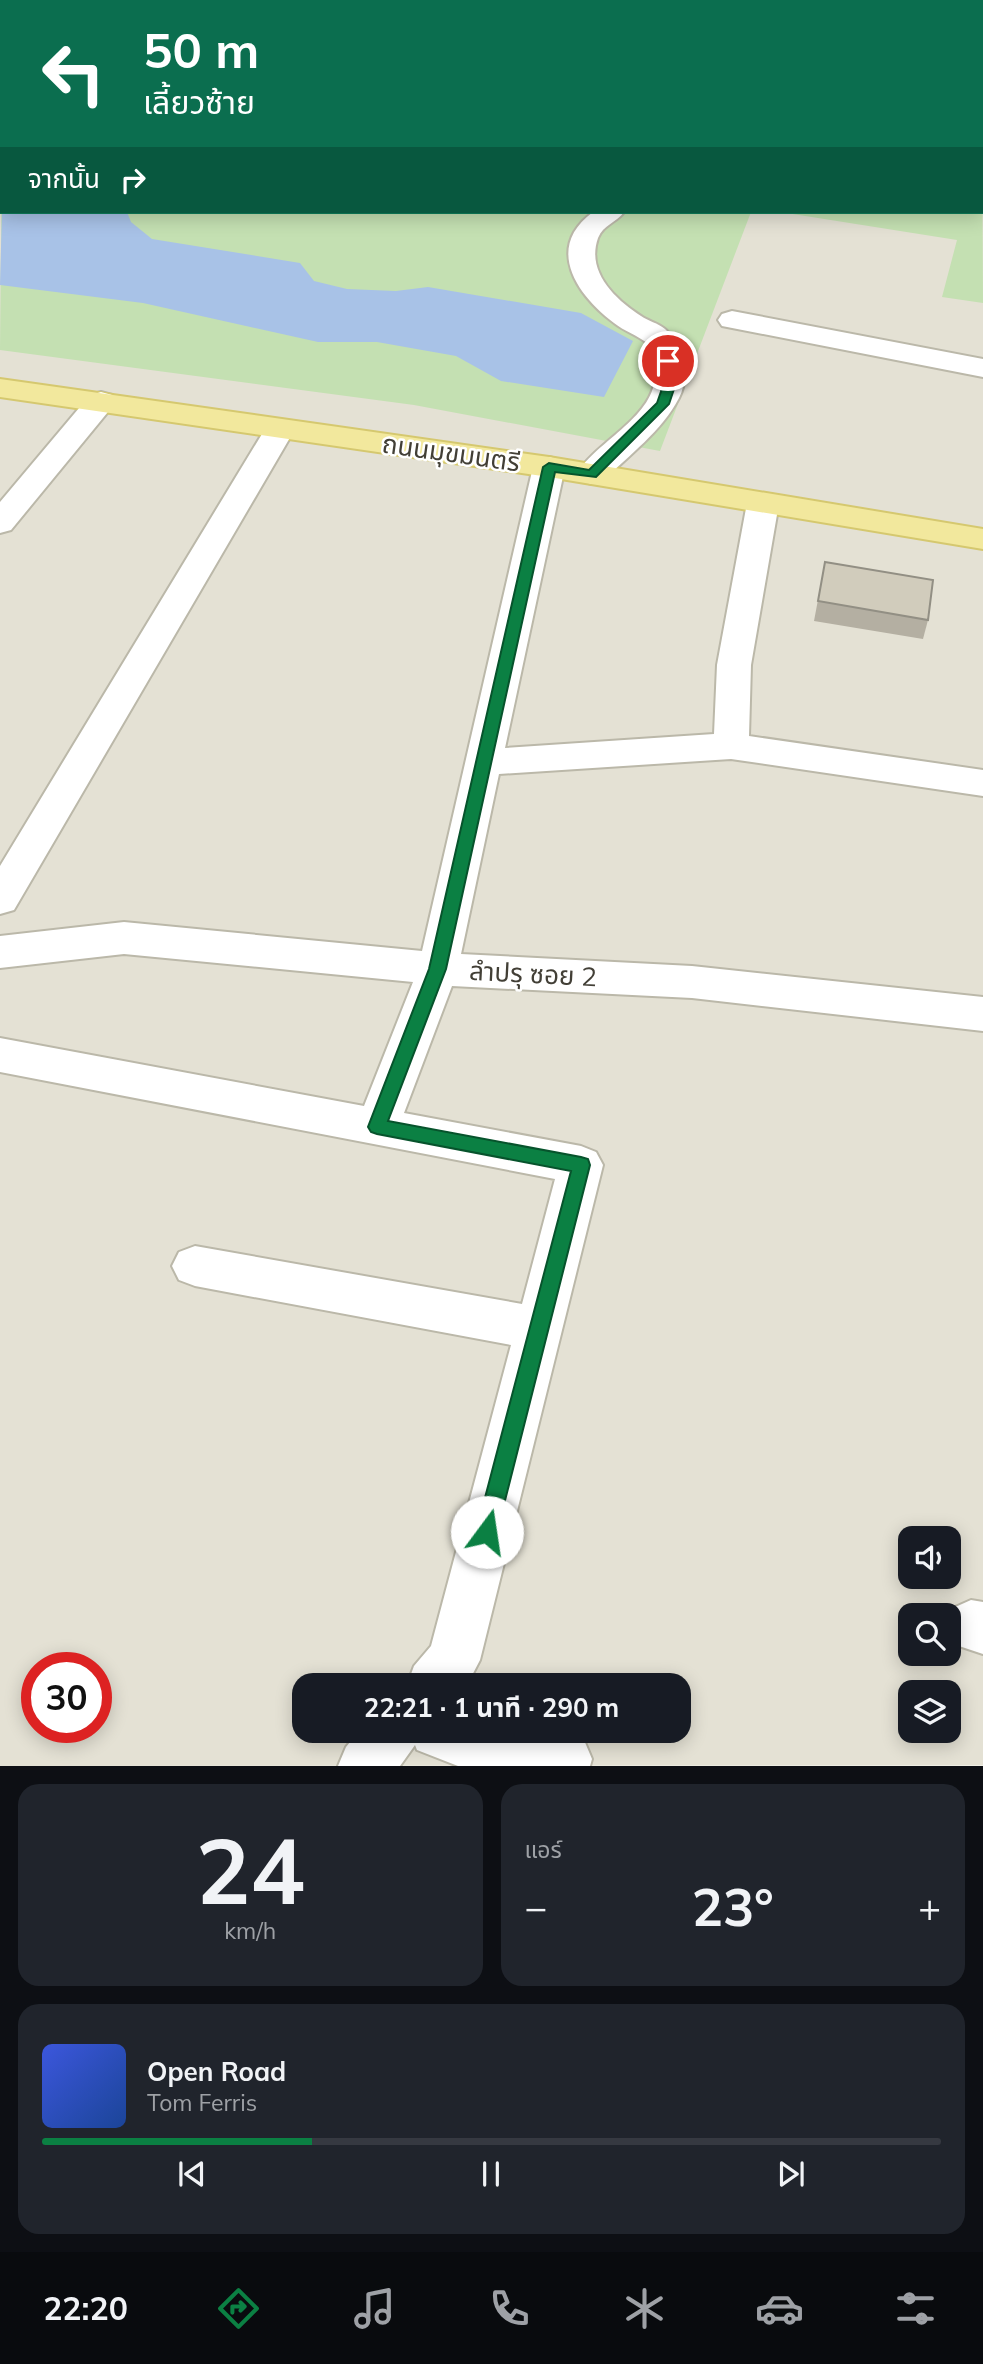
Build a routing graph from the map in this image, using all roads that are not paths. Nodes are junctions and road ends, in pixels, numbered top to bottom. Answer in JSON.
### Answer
{"nodes":[{"id":1,"x":608,"y":214,"type":"edge"},
{"id":2,"x":732,"y":320,"type":"dead end"},
{"id":3,"x":983,"y":368,"type":"edge"},
{"id":4,"x":0,"y":388,"type":"edge"},
{"id":5,"x":89,"y":399,"type":"junction"},
{"id":6,"x":280,"y":429,"type":"junction"},
{"id":7,"x":549,"y":467,"type":"junction"},
{"id":8,"x":592,"y":474,"type":"junction"},
{"id":9,"x":0,"y":489,"type":"edge"},
{"id":10,"x":763,"y":503,"type":"junction"},
{"id":11,"x":0,"y":523,"type":"edge"},
{"id":12,"x":983,"y":539,"type":"edge"},
{"id":13,"x":732,"y":746,"type":"junction"},
{"id":14,"x":484,"y":762,"type":"junction"},
{"id":15,"x":983,"y":783,"type":"edge"},
{"id":16,"x":0,"y":899,"type":"edge"},
{"id":17,"x":0,"y":952,"type":"edge"},
{"id":18,"x":438,"y":969,"type":"junction"},
{"id":19,"x":983,"y":1014,"type":"edge"},
{"id":20,"x":0,"y":1055,"type":"edge"},
{"id":21,"x":377,"y":1127,"type":"junction"},
{"id":22,"x":195,"y":1266,"type":"dead end"},
{"id":23,"x":539,"y":1329,"type":"junction"},
{"id":24,"x":443,"y":1673,"type":"edge"},
{"id":25,"x":384,"y":1743,"type":"edge"},
{"id":26,"x":470,"y":1743,"type":"edge"},
{"id":27,"x":365,"y":1766,"type":"edge"},
{"id":28,"x":563,"y":1766,"type":"edge"}],
"edges":[{"from":1,"to":8,"type":"street"},
{"from":2,"to":3,"type":"street"},
{"from":4,"to":5,"type":"main road","name":"ถนนมุขมนตรี"},
{"from":5,"to":6,"type":"main road","name":"ถนนมุขมนตรี"},
{"from":5,"to":9,"type":"street"},
{"from":5,"to":11,"type":"street"},
{"from":6,"to":7,"type":"main road","name":"ถนนมุขมนตรี"},
{"from":6,"to":16,"type":"street"},
{"from":7,"to":8,"type":"main road","name":"ถนนมุขมนตรี"},
{"from":7,"to":14,"type":"street"},
{"from":8,"to":10,"type":"main road","name":"ถนนมุขมนตรี"},
{"from":10,"to":12,"type":"main road","name":"ถนนมุขมนตรี"},
{"from":10,"to":13,"type":"street"},
{"from":13,"to":14,"type":"street"},
{"from":13,"to":15,"type":"street"},
{"from":14,"to":18,"type":"street"},
{"from":17,"to":18,"type":"street","name":"ลำปรุ ซอย 2"},
{"from":18,"to":19,"type":"street","name":"ลำปรุ ซอย 2"},
{"from":18,"to":21,"type":"street"},
{"from":20,"to":21,"type":"street"},
{"from":21,"to":23,"type":"street"},
{"from":22,"to":23,"type":"street"},
{"from":23,"to":24,"type":"street"},
{"from":25,"to":27,"type":"street"},
{"from":26,"to":28,"type":"street"}]}
